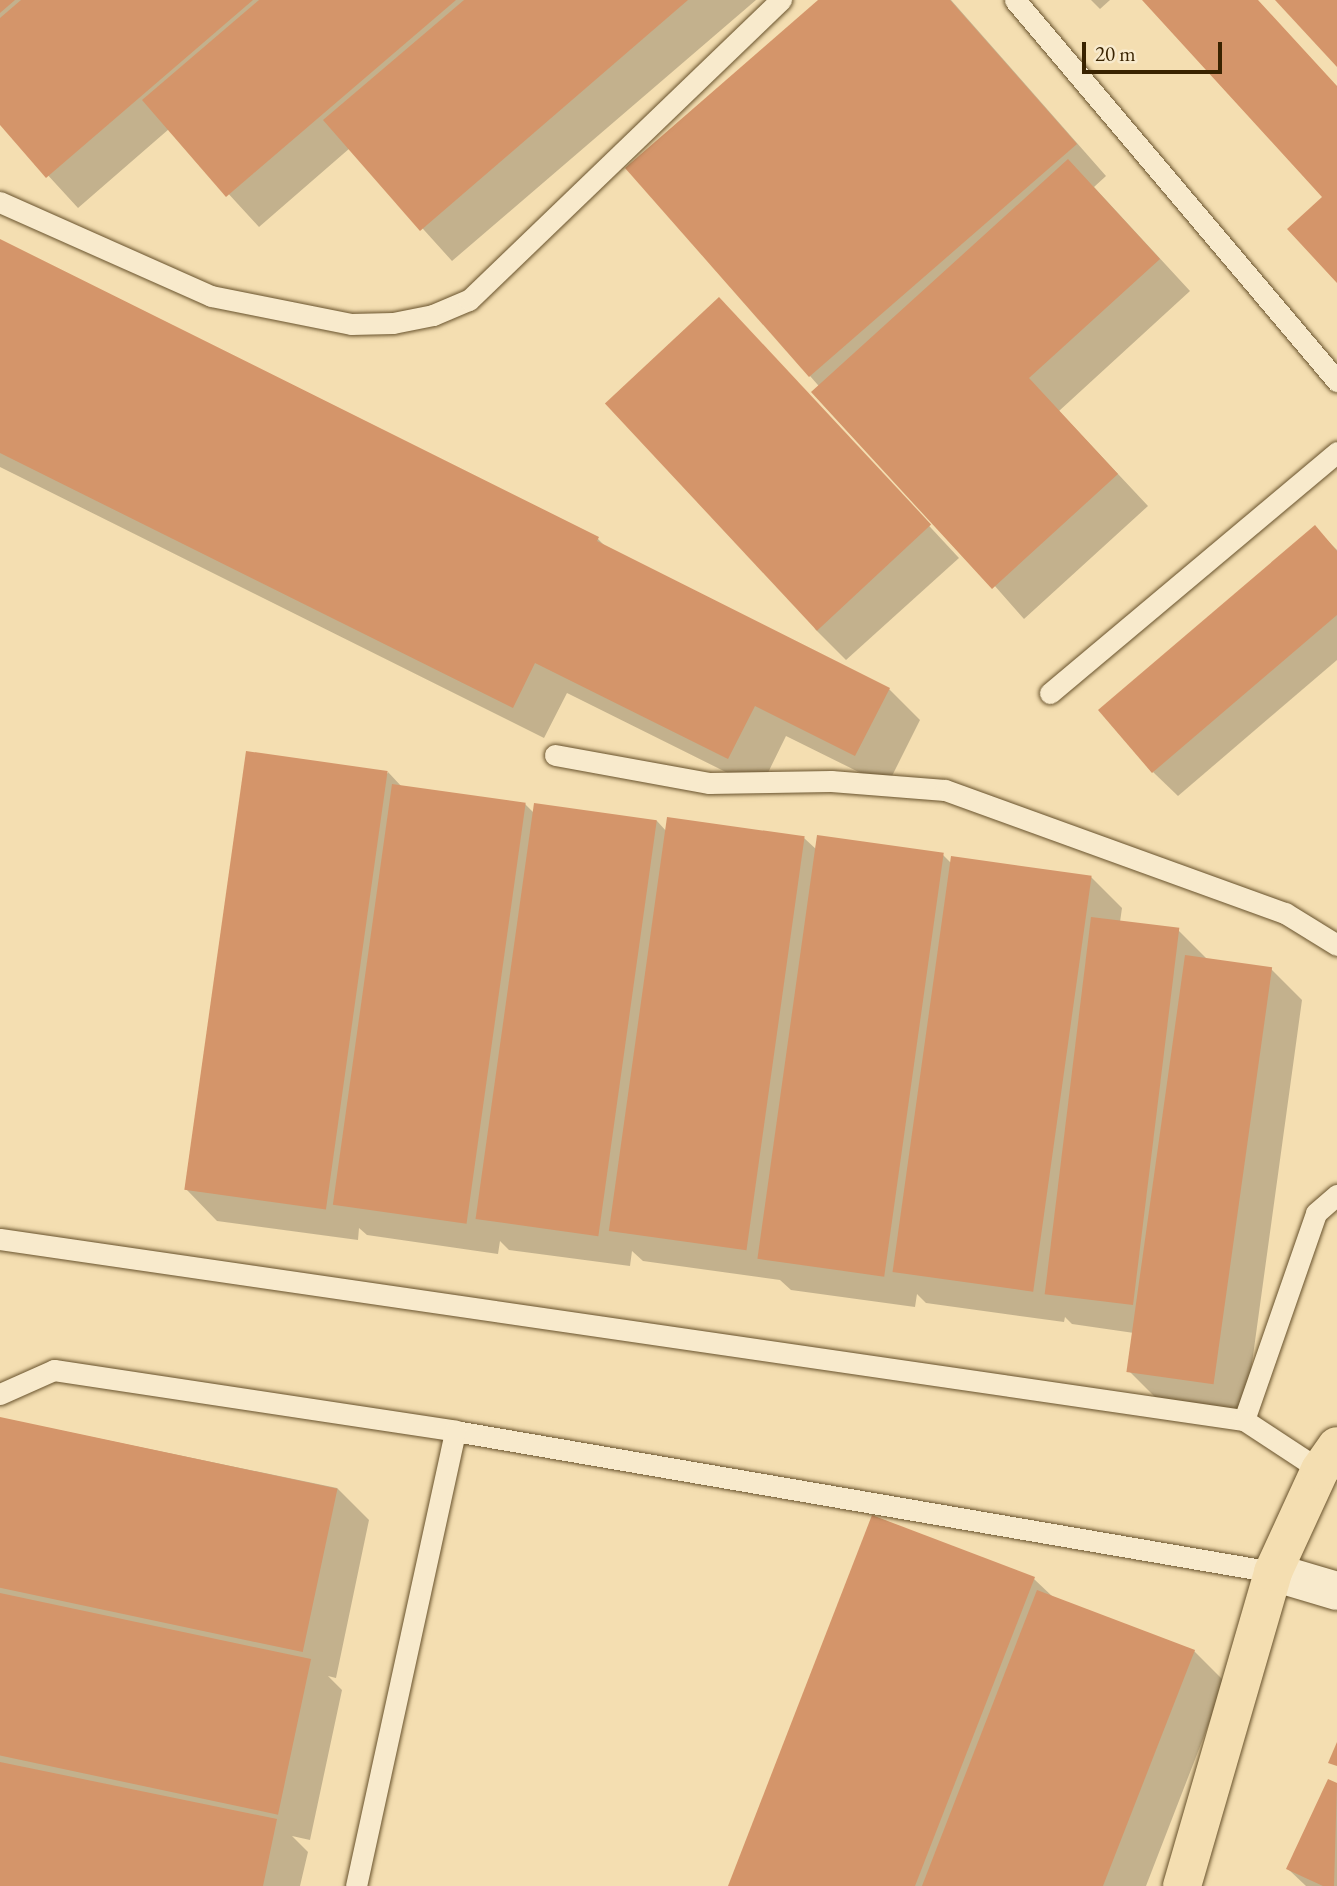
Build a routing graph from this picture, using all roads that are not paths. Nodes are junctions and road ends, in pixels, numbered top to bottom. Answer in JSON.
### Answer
{"nodes":[{"id":1,"x":781,"y":0,"type":"edge"},
{"id":2,"x":1015,"y":0,"type":"edge"},
{"id":3,"x":0,"y":202,"type":"edge"},
{"id":4,"x":1337,"y":381,"type":"edge"},
{"id":5,"x":1337,"y":452,"type":"edge"},
{"id":6,"x":1050,"y":693,"type":"dead end"},
{"id":7,"x":555,"y":755,"type":"dead end"},
{"id":8,"x":1337,"y":945,"type":"edge"},
{"id":9,"x":1337,"y":1195,"type":"edge"},
{"id":10,"x":0,"y":1239,"type":"edge"},
{"id":11,"x":0,"y":1394,"type":"edge"},
{"id":12,"x":1244,"y":1420,"type":"junction"},
{"id":13,"x":455,"y":1431,"type":"junction"},
{"id":14,"x":1329,"y":1458,"type":"edge"},
{"id":15,"x":1273,"y":1573,"type":"junction"},
{"id":16,"x":1337,"y":1591,"type":"edge"},
{"id":17,"x":356,"y":1886,"type":"edge"},
{"id":18,"x":1182,"y":1886,"type":"edge"}],
"edges":[{"from":1,"to":3,"type":"lane"},
{"from":2,"to":4,"type":"lane"},
{"from":5,"to":6,"type":"lane"},
{"from":7,"to":8,"type":"lane"},
{"from":9,"to":12,"type":"lane"},
{"from":10,"to":12,"type":"lane"},
{"from":11,"to":13,"type":"lane"},
{"from":12,"to":14,"type":"lane"},
{"from":13,"to":15,"type":"lane"},
{"from":13,"to":17,"type":"lane"},
{"from":14,"to":15,"type":"main road"},
{"from":15,"to":16,"type":"street"},
{"from":15,"to":18,"type":"main road"}]}
